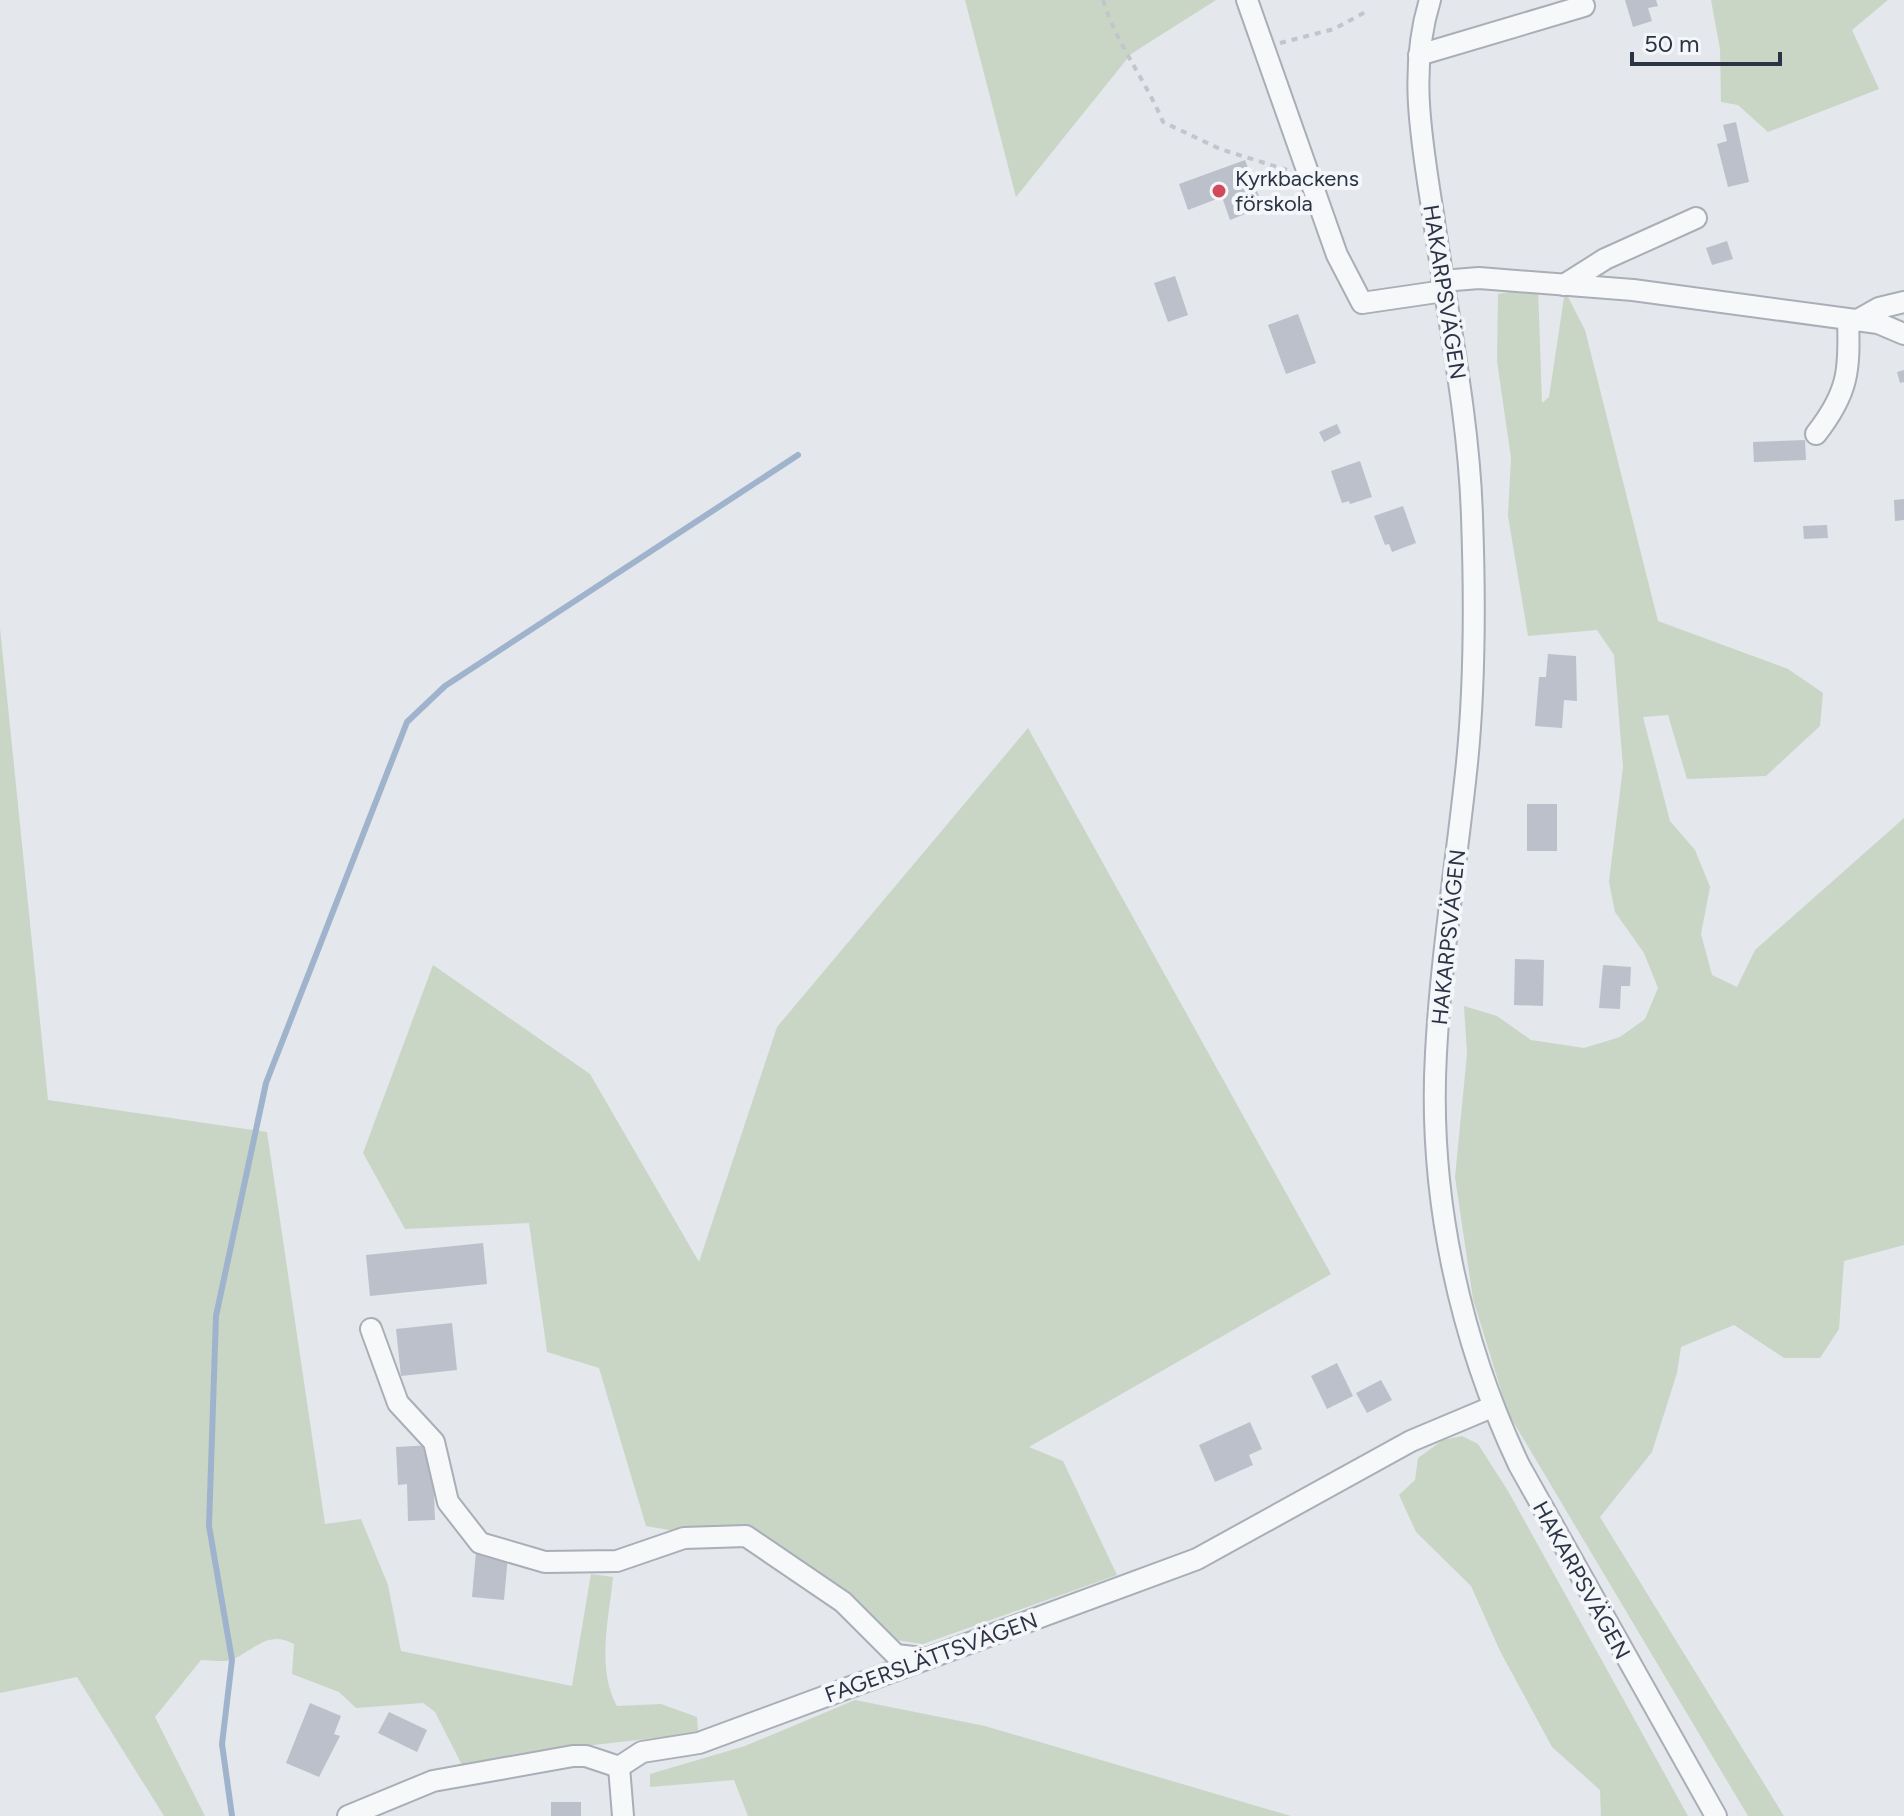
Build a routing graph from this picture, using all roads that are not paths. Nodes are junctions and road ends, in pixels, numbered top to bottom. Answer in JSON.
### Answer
{"nodes":[{"id":1,"x":1247,"y":0,"type":"edge"},
{"id":2,"x":1430,"y":0,"type":"edge"},
{"id":3,"x":1584,"y":6,"type":"dead end"},
{"id":4,"x":1419,"y":55,"type":"junction"},
{"id":5,"x":1696,"y":218,"type":"dead end"},
{"id":6,"x":1564,"y":285,"type":"junction"},
{"id":7,"x":1443,"y":286,"type":"junction"},
{"id":8,"x":1904,"y":302,"type":"edge"},
{"id":9,"x":1852,"y":320,"type":"junction"},
{"id":10,"x":1904,"y":334,"type":"edge"},
{"id":11,"x":1816,"y":434,"type":"dead end"},
{"id":12,"x":371,"y":1329,"type":"dead end"},
{"id":13,"x":1492,"y":1407,"type":"junction"},
{"id":14,"x":924,"y":1658,"type":"junction"},
{"id":15,"x":619,"y":1767,"type":"junction"},
{"id":16,"x":348,"y":1816,"type":"edge"},
{"id":17,"x":623,"y":1816,"type":"edge"},
{"id":18,"x":1716,"y":1816,"type":"edge"}],
"edges":[{"from":1,"to":7,"type":"street"},
{"from":2,"to":4,"type":"street","name":"HAKARPSVÄGEN"},
{"from":3,"to":4,"type":"street"},
{"from":4,"to":7,"type":"street","name":"HAKARPSVÄGEN"},
{"from":5,"to":6,"type":"street"},
{"from":6,"to":7,"type":"street"},
{"from":6,"to":9,"type":"street"},
{"from":7,"to":13,"type":"street","name":"HAKARPSVÄGEN"},
{"from":8,"to":9,"type":"street"},
{"from":9,"to":10,"type":"street"},
{"from":9,"to":11,"type":"street"},
{"from":12,"to":14,"type":"street"},
{"from":13,"to":14,"type":"street","name":"FAGERSLÄTTSVÄGEN"},
{"from":13,"to":18,"type":"street","name":"HAKARPSVÄGEN"},
{"from":14,"to":15,"type":"street","name":"FAGERSLÄTTSVÄGEN"},
{"from":15,"to":16,"type":"street"},
{"from":15,"to":17,"type":"street"}]}
